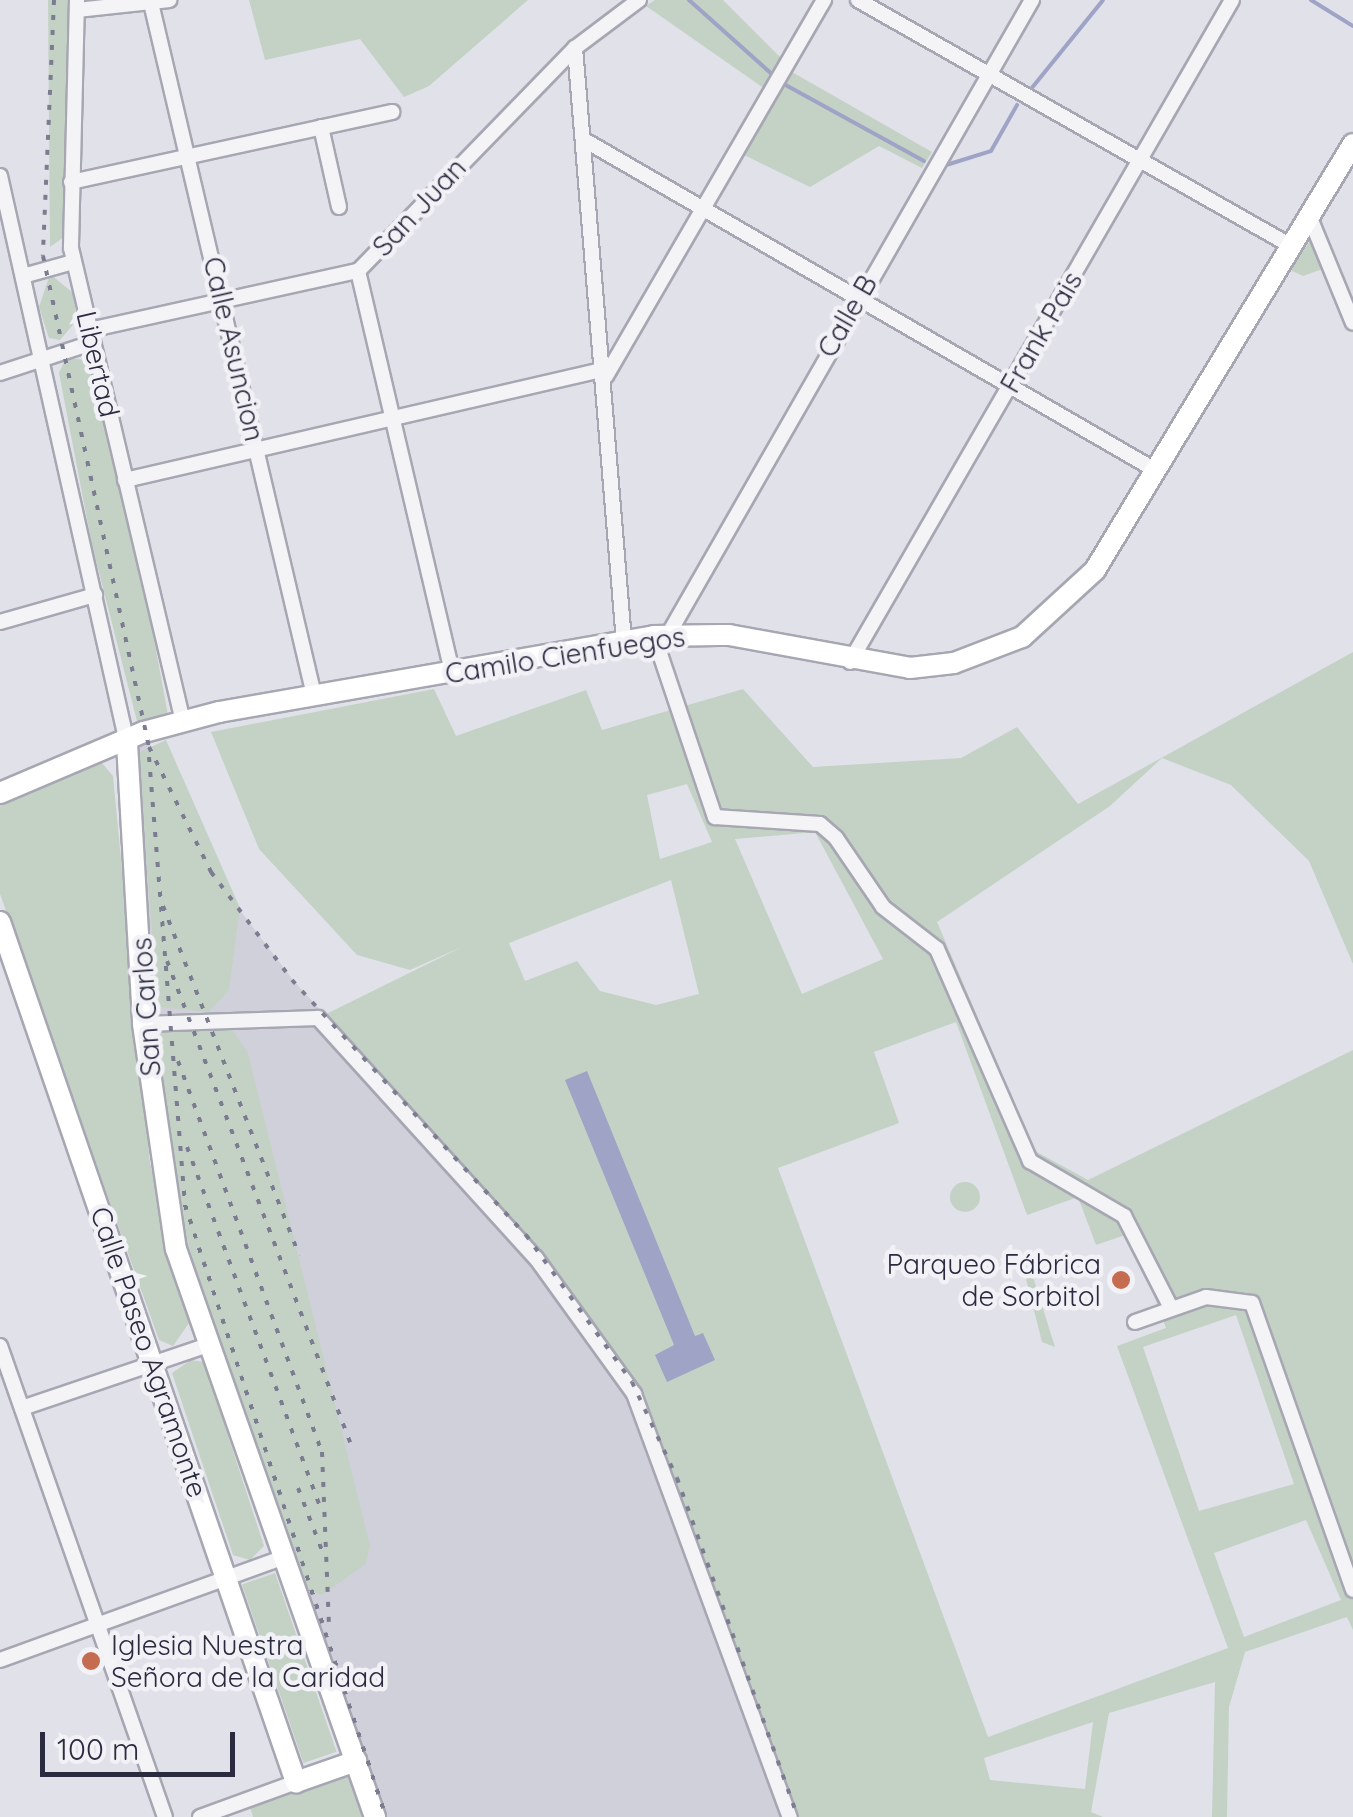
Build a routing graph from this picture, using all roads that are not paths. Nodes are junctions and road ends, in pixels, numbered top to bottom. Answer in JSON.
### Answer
{"nodes":[{"id":1,"x":168,"y":0,"type":"edge"},
{"id":2,"x":640,"y":0,"type":"edge"},
{"id":3,"x":824,"y":0,"type":"edge"},
{"id":4,"x":858,"y":0,"type":"edge"},
{"id":5,"x":1032,"y":0,"type":"edge"},
{"id":6,"x":1232,"y":0,"type":"edge"},
{"id":7,"x":150,"y":3,"type":"junction"},
{"id":8,"x":77,"y":5,"type":"edge"},
{"id":9,"x":575,"y":48,"type":"junction"},
{"id":10,"x":990,"y":74,"type":"junction"},
{"id":11,"x":392,"y":112,"type":"dead end"},
{"id":12,"x":321,"y":127,"type":"junction"},
{"id":13,"x":586,"y":141,"type":"junction"},
{"id":14,"x":1353,"y":144,"type":"edge"},
{"id":15,"x":189,"y":154,"type":"junction"},
{"id":16,"x":1142,"y":161,"type":"junction"},
{"id":17,"x":0,"y":176,"type":"edge"},
{"id":18,"x":71,"y":182,"type":"junction"},
{"id":19,"x":338,"y":206,"type":"dead end"},
{"id":20,"x":706,"y":209,"type":"junction"},
{"id":21,"x":1310,"y":218,"type":"junction"},
{"id":22,"x":1293,"y":247,"type":"junction"},
{"id":23,"x":73,"y":262,"type":"junction"},
{"id":24,"x":358,"y":272,"type":"junction"},
{"id":25,"x":23,"y":276,"type":"junction"},
{"id":26,"x":858,"y":297,"type":"junction"},
{"id":27,"x":224,"y":300,"type":"junction"},
{"id":28,"x":1353,"y":323,"type":"edge"},
{"id":29,"x":91,"y":336,"type":"junction"},
{"id":30,"x":41,"y":357,"type":"junction"},
{"id":31,"x":0,"y":373,"type":"edge"},
{"id":32,"x":605,"y":373,"type":"junction"},
{"id":33,"x":1010,"y":384,"type":"junction"},
{"id":34,"x":391,"y":414,"type":"junction"},
{"id":35,"x":257,"y":447,"type":"junction"},
{"id":36,"x":1156,"y":470,"type":"junction"},
{"id":37,"x":125,"y":480,"type":"junction"},
{"id":38,"x":95,"y":596,"type":"junction"},
{"id":39,"x":0,"y":622,"type":"edge"},
{"id":40,"x":661,"y":635,"type":"junction"},
{"id":41,"x":624,"y":641,"type":"junction"},
{"id":42,"x":850,"y":664,"type":"junction"},
{"id":43,"x":452,"y":672,"type":"junction"},
{"id":44,"x":314,"y":695,"type":"junction"},
{"id":45,"x":183,"y":721,"type":"junction"},
{"id":46,"x":127,"y":743,"type":"junction"},
{"id":47,"x":0,"y":793,"type":"edge"},
{"id":48,"x":0,"y":922,"type":"edge"},
{"id":49,"x":143,"y":1024,"type":"junction"},
{"id":50,"x":1172,"y":1308,"type":"junction"},
{"id":51,"x":1135,"y":1322,"type":"dead end"},
{"id":52,"x":208,"y":1345,"type":"junction"},
{"id":53,"x":0,"y":1346,"type":"edge"},
{"id":54,"x":154,"y":1366,"type":"junction"},
{"id":55,"x":22,"y":1408,"type":"junction"},
{"id":56,"x":279,"y":1559,"type":"junction"},
{"id":57,"x":226,"y":1579,"type":"junction"},
{"id":58,"x":1353,"y":1590,"type":"edge"},
{"id":59,"x":98,"y":1625,"type":"junction"},
{"id":60,"x":0,"y":1660,"type":"edge"},
{"id":61,"x":356,"y":1761,"type":"junction"},
{"id":62,"x":296,"y":1782,"type":"junction"},
{"id":63,"x":165,"y":1817,"type":"edge"},
{"id":64,"x":200,"y":1817,"type":"edge"},
{"id":65,"x":375,"y":1817,"type":"edge"},
{"id":66,"x":790,"y":1817,"type":"edge"}],
"edges":[{"from":1,"to":7,"type":"street"},
{"from":2,"to":9,"type":"street","name":"San Juan"},
{"from":3,"to":20,"type":"street"},
{"from":4,"to":10,"type":"street"},
{"from":5,"to":10,"type":"street","name":"Calle B"},
{"from":6,"to":16,"type":"street","name":"Frank Pais"},
{"from":7,"to":8,"type":"street"},
{"from":7,"to":15,"type":"street","name":"Calle Asuncion"},
{"from":8,"to":18,"type":"street","name":"Libertad"},
{"from":9,"to":13,"type":"street"},
{"from":9,"to":24,"type":"street","name":"San Juan"},
{"from":10,"to":16,"type":"street"},
{"from":10,"to":26,"type":"street","name":"Calle B"},
{"from":11,"to":12,"type":"street"},
{"from":12,"to":15,"type":"street"},
{"from":12,"to":19,"type":"street"},
{"from":13,"to":20,"type":"street"},
{"from":13,"to":32,"type":"street"},
{"from":14,"to":21,"type":"street","name":"Camilo Cienfuegos"},
{"from":15,"to":18,"type":"street"},
{"from":15,"to":27,"type":"street","name":"Calle Asuncion"},
{"from":16,"to":22,"type":"street"},
{"from":16,"to":33,"type":"street","name":"Frank Pais"},
{"from":17,"to":25,"type":"street","name":"San Carlos"},
{"from":18,"to":23,"type":"street","name":"Libertad"},
{"from":20,"to":26,"type":"street"},
{"from":20,"to":32,"type":"street"},
{"from":21,"to":22,"type":"street","name":"Camilo Cienfuegos"},
{"from":21,"to":28,"type":"street"},
{"from":22,"to":36,"type":"street","name":"Camilo Cienfuegos"},
{"from":23,"to":25,"type":"street"},
{"from":23,"to":29,"type":"street","name":"Libertad"},
{"from":24,"to":27,"type":"street","name":"San Juan"},
{"from":24,"to":34,"type":"street"},
{"from":25,"to":30,"type":"street","name":"San Carlos"},
{"from":26,"to":33,"type":"street"},
{"from":26,"to":40,"type":"street","name":"Calle B"},
{"from":27,"to":29,"type":"street","name":"San Juan"},
{"from":27,"to":35,"type":"street","name":"Calle Asuncion"},
{"from":29,"to":30,"type":"street","name":"San Juan"},
{"from":29,"to":37,"type":"street","name":"Libertad"},
{"from":30,"to":31,"type":"street","name":"San Juan"},
{"from":30,"to":38,"type":"street","name":"San Carlos"},
{"from":32,"to":34,"type":"street"},
{"from":32,"to":41,"type":"street"},
{"from":33,"to":36,"type":"street"},
{"from":33,"to":42,"type":"street","name":"Frank Pais"},
{"from":34,"to":35,"type":"street"},
{"from":34,"to":43,"type":"street"},
{"from":35,"to":37,"type":"street"},
{"from":35,"to":44,"type":"street","name":"Calle Asuncion"},
{"from":36,"to":42,"type":"street","name":"Camilo Cienfuegos"},
{"from":37,"to":45,"type":"street","name":"Libertad"},
{"from":38,"to":39,"type":"street"},
{"from":38,"to":46,"type":"street","name":"San Carlos"},
{"from":40,"to":41,"type":"street","name":"Camilo Cienfuegos"},
{"from":40,"to":42,"type":"street","name":"Camilo Cienfuegos"},
{"from":40,"to":50,"type":"street"},
{"from":41,"to":43,"type":"street","name":"Camilo Cienfuegos"},
{"from":43,"to":44,"type":"street","name":"Camilo Cienfuegos"},
{"from":44,"to":45,"type":"street","name":"Camilo Cienfuegos"},
{"from":45,"to":46,"type":"street","name":"Camilo Cienfuegos"},
{"from":46,"to":47,"type":"street","name":"Camilo Cienfuegos"},
{"from":46,"to":49,"type":"street","name":"San Carlos"},
{"from":48,"to":54,"type":"street","name":"Calle Paseo Agramonte"},
{"from":49,"to":52,"type":"street","name":"San Carlos"},
{"from":49,"to":66,"type":"street"},
{"from":50,"to":51,"type":"street"},
{"from":50,"to":58,"type":"street"},
{"from":52,"to":54,"type":"street"},
{"from":52,"to":56,"type":"street","name":"San Carlos"},
{"from":53,"to":55,"type":"street"},
{"from":54,"to":55,"type":"street"},
{"from":54,"to":57,"type":"street","name":"Calle Paseo Agramonte"},
{"from":55,"to":59,"type":"street"},
{"from":56,"to":57,"type":"street"},
{"from":56,"to":61,"type":"street","name":"San Carlos"},
{"from":57,"to":59,"type":"street"},
{"from":57,"to":62,"type":"street","name":"Calle Paseo Agramonte"},
{"from":59,"to":60,"type":"street"},
{"from":59,"to":63,"type":"street"},
{"from":61,"to":62,"type":"street"},
{"from":61,"to":65,"type":"street","name":"San Carlos"},
{"from":62,"to":64,"type":"street"}]}
